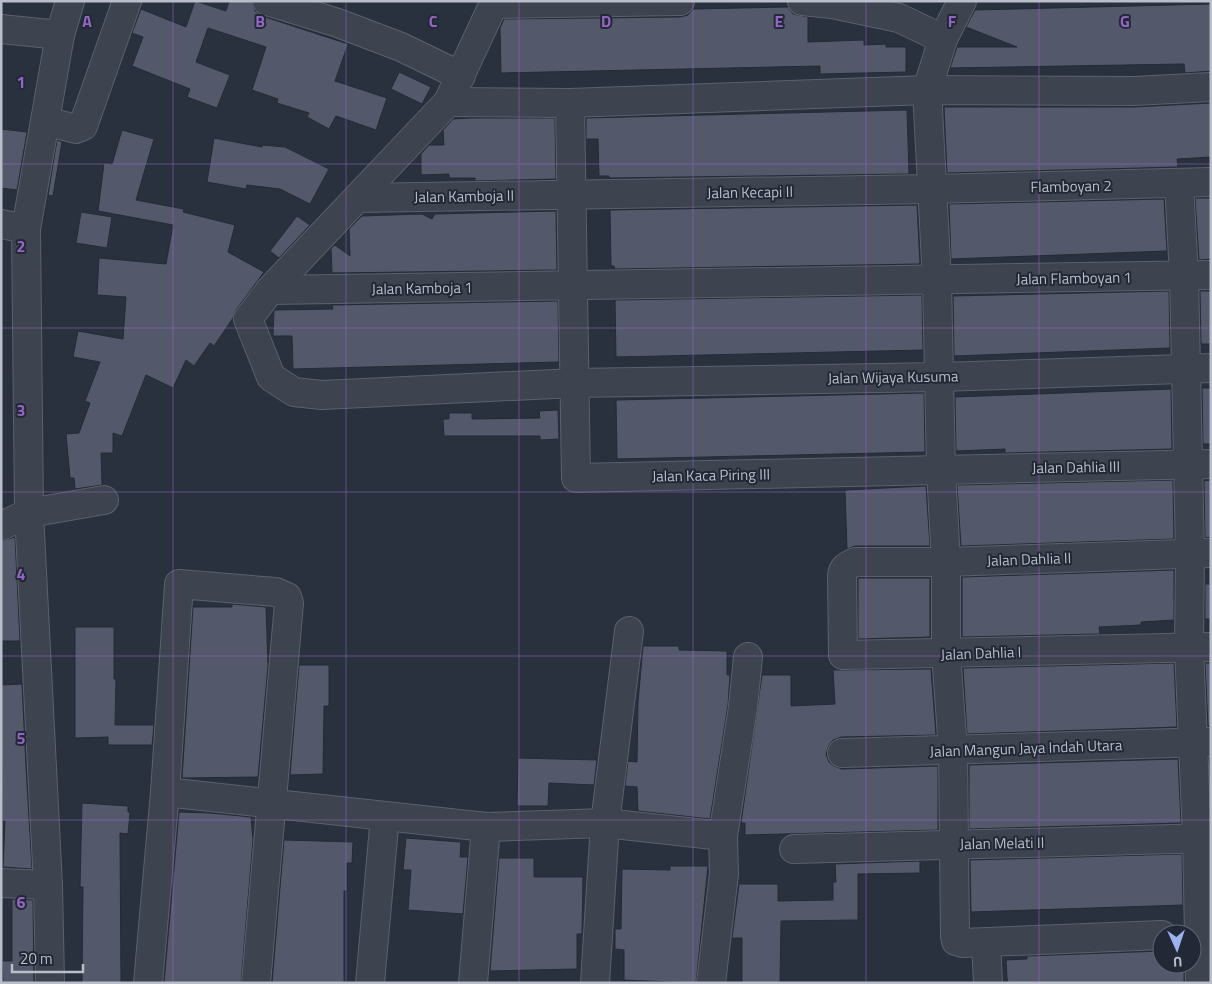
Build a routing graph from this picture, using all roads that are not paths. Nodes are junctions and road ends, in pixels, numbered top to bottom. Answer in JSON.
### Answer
{"nodes":[{"id":1,"x":70,"y":1,"type":"edge"},
{"id":2,"x":127,"y":1,"type":"edge"},
{"id":3,"x":268,"y":1,"type":"edge"},
{"id":4,"x":680,"y":1,"type":"edge"},
{"id":5,"x":802,"y":1,"type":"edge"},
{"id":6,"x":962,"y":1,"type":"edge"},
{"id":7,"x":495,"y":2,"type":"edge"},
{"id":8,"x":902,"y":10,"type":"edge"},
{"id":9,"x":1,"y":29,"type":"edge"},
{"id":10,"x":60,"y":34,"type":"junction"},
{"id":11,"x":943,"y":38,"type":"junction"},
{"id":12,"x":461,"y":76,"type":"junction"},
{"id":13,"x":1211,"y":87,"type":"edge"},
{"id":14,"x":927,"y":90,"type":"junction"},
{"id":15,"x":448,"y":102,"type":"junction"},
{"id":16,"x":570,"y":103,"type":"junction"},
{"id":17,"x":44,"y":121,"type":"junction"},
{"id":18,"x":1211,"y":182,"type":"edge"},
{"id":19,"x":1179,"y":183,"type":"junction"},
{"id":20,"x":931,"y":189,"type":"junction"},
{"id":21,"x":570,"y":195,"type":"junction"},
{"id":22,"x":358,"y":198,"type":"junction"},
{"id":23,"x":14,"y":227,"type":"edge"},
{"id":24,"x":1211,"y":275,"type":"edge"},
{"id":25,"x":1184,"y":276,"type":"junction"},
{"id":26,"x":937,"y":281,"type":"junction"},
{"id":27,"x":573,"y":286,"type":"junction"},
{"id":28,"x":270,"y":290,"type":"junction"},
{"id":29,"x":1198,"y":368,"type":"edge"},
{"id":30,"x":939,"y":377,"type":"junction"},
{"id":31,"x":575,"y":383,"type":"junction"},
{"id":32,"x":1200,"y":464,"type":"edge"},
{"id":33,"x":941,"y":470,"type":"junction"},
{"id":34,"x":104,"y":500,"type":"dead end"},
{"id":35,"x":29,"y":514,"type":"junction"},
{"id":36,"x":1,"y":526,"type":"edge"},
{"id":37,"x":1200,"y":554,"type":"edge"},
{"id":38,"x":946,"y":562,"type":"junction"},
{"id":39,"x":848,"y":565,"type":"joint"},
{"id":40,"x":629,"y":631,"type":"dead end"},
{"id":41,"x":1200,"y":647,"type":"edge"},
{"id":42,"x":946,"y":654,"type":"junction"},
{"id":43,"x":748,"y":657,"type":"dead end"},
{"id":44,"x":1202,"y":742,"type":"edge"},
{"id":45,"x":953,"y":750,"type":"junction"},
{"id":46,"x":842,"y":753,"type":"dead end"},
{"id":47,"x":165,"y":792,"type":"junction"},
{"id":48,"x":271,"y":803,"type":"junction"},
{"id":49,"x":385,"y":816,"type":"junction"},
{"id":50,"x":605,"y":823,"type":"junction"},
{"id":51,"x":486,"y":827,"type":"junction"},
{"id":52,"x":723,"y":836,"type":"junction"},
{"id":53,"x":1204,"y":838,"type":"edge"},
{"id":54,"x":953,"y":844,"type":"junction"},
{"id":55,"x":794,"y":849,"type":"dead end"},
{"id":56,"x":1,"y":883,"type":"edge"},
{"id":57,"x":48,"y":884,"type":"junction"},
{"id":58,"x":1200,"y":924,"type":"edge"},
{"id":59,"x":1152,"y":935,"type":"edge"},
{"id":60,"x":986,"y":943,"type":"junction"},
{"id":61,"x":50,"y":983,"type":"edge"},
{"id":62,"x":148,"y":983,"type":"edge"},
{"id":63,"x":256,"y":983,"type":"edge"},
{"id":64,"x":370,"y":983,"type":"edge"},
{"id":65,"x":473,"y":983,"type":"edge"},
{"id":66,"x":595,"y":983,"type":"edge"},
{"id":67,"x":711,"y":983,"type":"edge"},
{"id":68,"x":988,"y":983,"type":"edge"}],
"edges":[{"from":1,"to":10,"type":"street"},
{"from":2,"to":17,"type":"street"},
{"from":3,"to":12,"type":"street"},
{"from":4,"to":7,"type":"street"},
{"from":5,"to":8,"type":"street"},
{"from":6,"to":11,"type":"street"},
{"from":7,"to":12,"type":"street"},
{"from":8,"to":11,"type":"street"},
{"from":9,"to":10,"type":"street"},
{"from":10,"to":17,"type":"street"},
{"from":11,"to":14,"type":"street"},
{"from":12,"to":15,"type":"street"},
{"from":13,"to":14,"type":"street"},
{"from":14,"to":16,"type":"street"},
{"from":14,"to":20,"type":"street"},
{"from":15,"to":16,"type":"street"},
{"from":15,"to":22,"type":"street"},
{"from":16,"to":21,"type":"street"},
{"from":17,"to":23,"type":"street"},
{"from":18,"to":19,"type":"street","name":"Flamboyan 2"},
{"from":19,"to":20,"type":"street","name":"Flamboyan 2"},
{"from":19,"to":25,"type":"street"},
{"from":20,"to":21,"type":"street","name":"Jalan Kecapi II"},
{"from":20,"to":26,"type":"street"},
{"from":21,"to":22,"type":"street","name":"Jalan Kamboja II"},
{"from":21,"to":27,"type":"street"},
{"from":22,"to":28,"type":"street"},
{"from":23,"to":35,"type":"street"},
{"from":24,"to":25,"type":"street","name":"Jalan Flamboyan 1"},
{"from":25,"to":26,"type":"street","name":"Jalan Flamboyan 1"},
{"from":25,"to":29,"type":"street"},
{"from":26,"to":27,"type":"street","name":"Jalan Flamboyan 1"},
{"from":26,"to":30,"type":"street"},
{"from":27,"to":28,"type":"street","name":"Jalan Kamboja 1"},
{"from":27,"to":31,"type":"street"},
{"from":28,"to":31,"type":"street","name":"Jalan Wijaya Kusuma"},
{"from":29,"to":30,"type":"street","name":"Jalan Wijaya Kusuma"},
{"from":29,"to":32,"type":"street"},
{"from":30,"to":31,"type":"street","name":"Jalan Wijaya Kusuma"},
{"from":30,"to":33,"type":"street"},
{"from":31,"to":33,"type":"street","name":"Jalan Kaca Piring III"},
{"from":32,"to":33,"type":"street","name":"Jalan Dahlia III"},
{"from":32,"to":37,"type":"street"},
{"from":33,"to":38,"type":"street"},
{"from":34,"to":35,"type":"street"},
{"from":35,"to":36,"type":"street"},
{"from":35,"to":57,"type":"street"},
{"from":37,"to":38,"type":"street","name":"Jalan Dahlia II"},
{"from":37,"to":41,"type":"street"},
{"from":38,"to":39,"type":"street","name":"Jalan Dahlia II"},
{"from":38,"to":42,"type":"street"},
{"from":39,"to":42,"type":"street","name":"Jalan Dahlia I"},
{"from":40,"to":50,"type":"street"},
{"from":41,"to":42,"type":"street","name":"Jalan Dahlia I"},
{"from":41,"to":44,"type":"street"},
{"from":42,"to":45,"type":"street"},
{"from":43,"to":52,"type":"street"},
{"from":44,"to":45,"type":"street","name":"Jalan Mangun Jaya Indah Utara"},
{"from":44,"to":53,"type":"street"},
{"from":45,"to":46,"type":"street","name":"Jalan Mangun Jaya Indah Utara"},
{"from":45,"to":54,"type":"street"},
{"from":47,"to":48,"type":"street"},
{"from":47,"to":48,"type":"street"},
{"from":47,"to":62,"type":"street"},
{"from":48,"to":49,"type":"street"},
{"from":48,"to":63,"type":"street"},
{"from":49,"to":51,"type":"street"},
{"from":49,"to":64,"type":"street"},
{"from":50,"to":51,"type":"street"},
{"from":50,"to":52,"type":"street"},
{"from":50,"to":66,"type":"street"},
{"from":51,"to":65,"type":"street"},
{"from":52,"to":67,"type":"street"},
{"from":53,"to":54,"type":"street","name":"Jalan Melati II"},
{"from":53,"to":58,"type":"street"},
{"from":54,"to":55,"type":"street","name":"Jalan Melati II"},
{"from":54,"to":60,"type":"street"},
{"from":56,"to":57,"type":"street"},
{"from":57,"to":61,"type":"street"},
{"from":59,"to":60,"type":"street"},
{"from":60,"to":68,"type":"street"}]}
